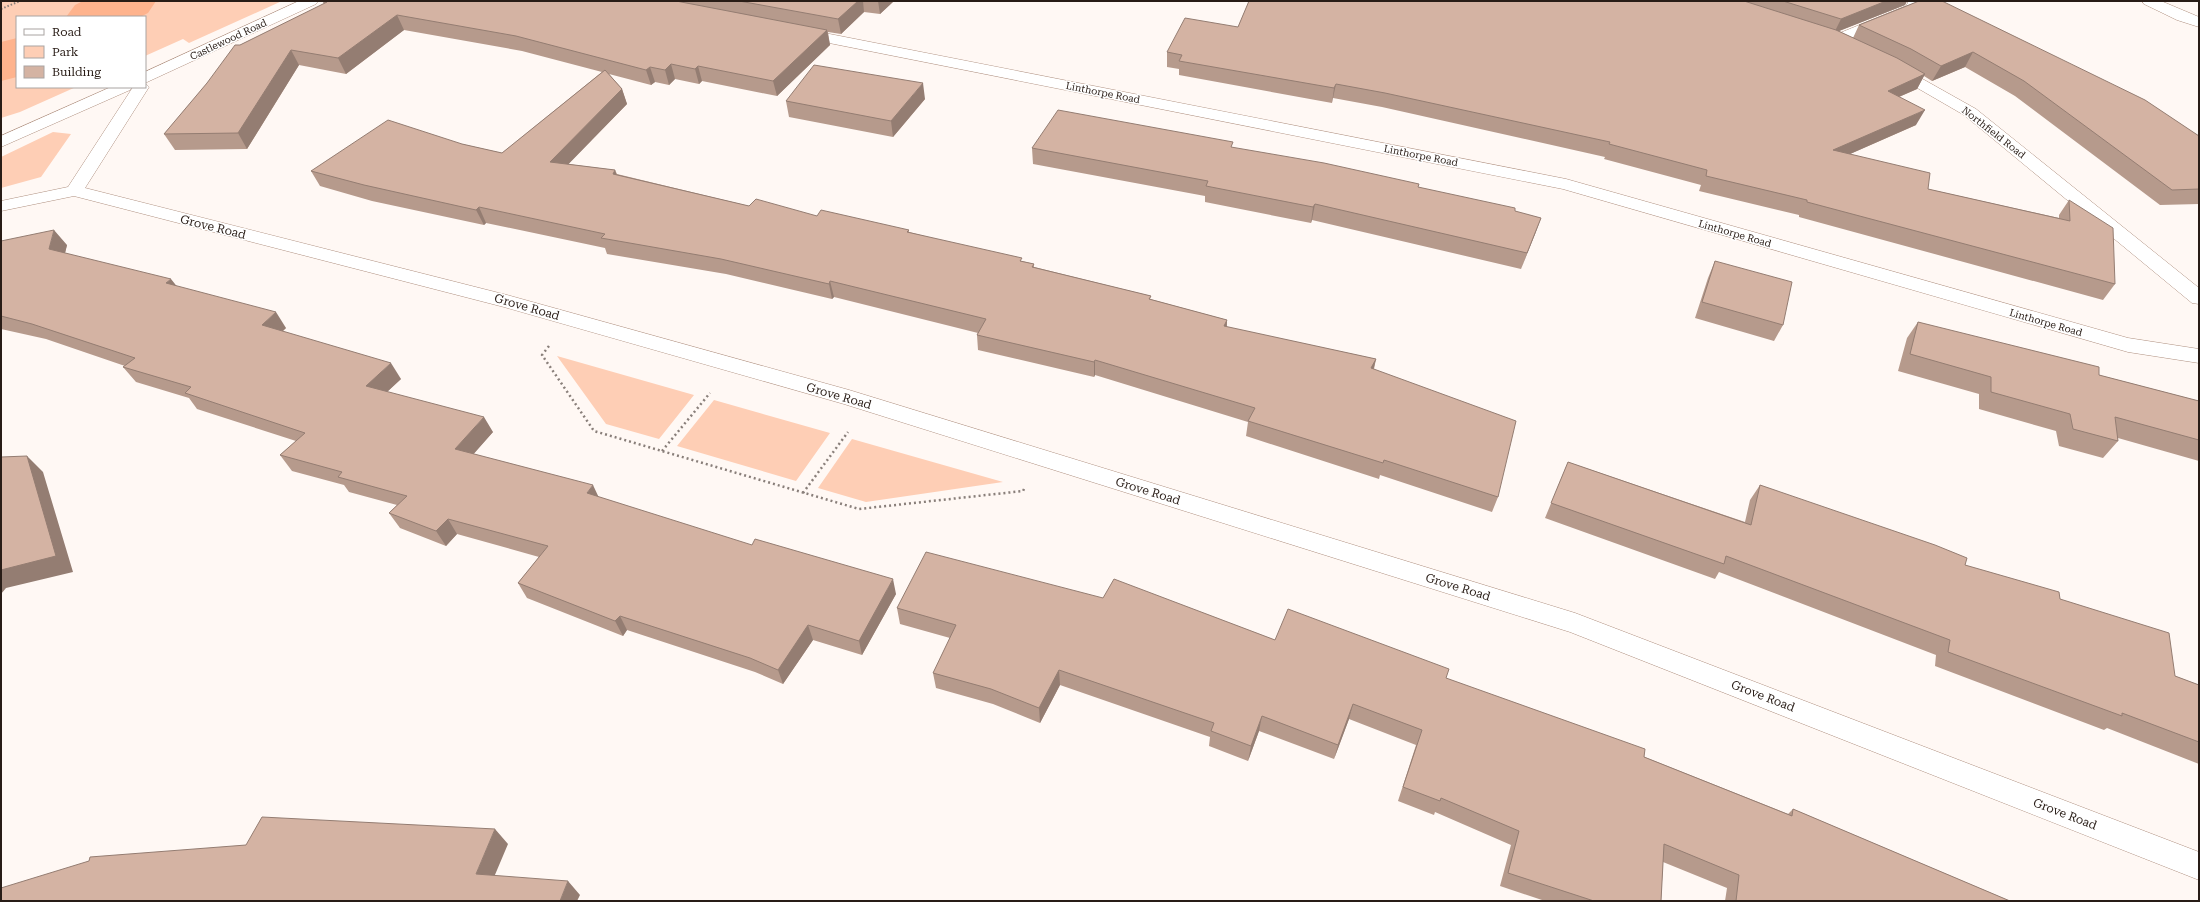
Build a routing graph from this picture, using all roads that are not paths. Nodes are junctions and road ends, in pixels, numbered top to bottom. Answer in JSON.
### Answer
{"nodes":[{"id":1,"x":311,"y":1,"type":"edge"},
{"id":2,"x":1916,"y":1,"type":"edge"},
{"id":3,"x":2149,"y":1,"type":"edge"},
{"id":4,"x":2199,"y":22,"type":"edge"},
{"id":5,"x":786,"y":30,"type":"edge"},
{"id":6,"x":1855,"y":49,"type":"edge"},
{"id":7,"x":1882,"y":62,"type":"edge"},
{"id":8,"x":146,"y":80,"type":"edge"},
{"id":9,"x":122,"y":88,"type":"edge"},
{"id":10,"x":140,"y":88,"type":"edge"},
{"id":11,"x":1,"y":142,"type":"edge"},
{"id":12,"x":74,"y":191,"type":"junction"},
{"id":13,"x":1,"y":206,"type":"edge"},
{"id":14,"x":2199,"y":298,"type":"edge"},
{"id":15,"x":2199,"y":356,"type":"edge"},
{"id":16,"x":2199,"y":866,"type":"edge"}],
"edges":[{"from":1,"to":8,"type":"street","name":"Castlewood Road"},
{"from":2,"to":6,"type":"street"},
{"from":3,"to":4,"type":"street"},
{"from":5,"to":15,"type":"street","name":"Linthorpe Road"},
{"from":7,"to":14,"type":"street","name":"Northfield Road"},
{"from":9,"to":11,"type":"street"},
{"from":10,"to":12,"type":"street"},
{"from":12,"to":13,"type":"street","name":"Grove Road"},
{"from":12,"to":16,"type":"street","name":"Grove Road"}]}
